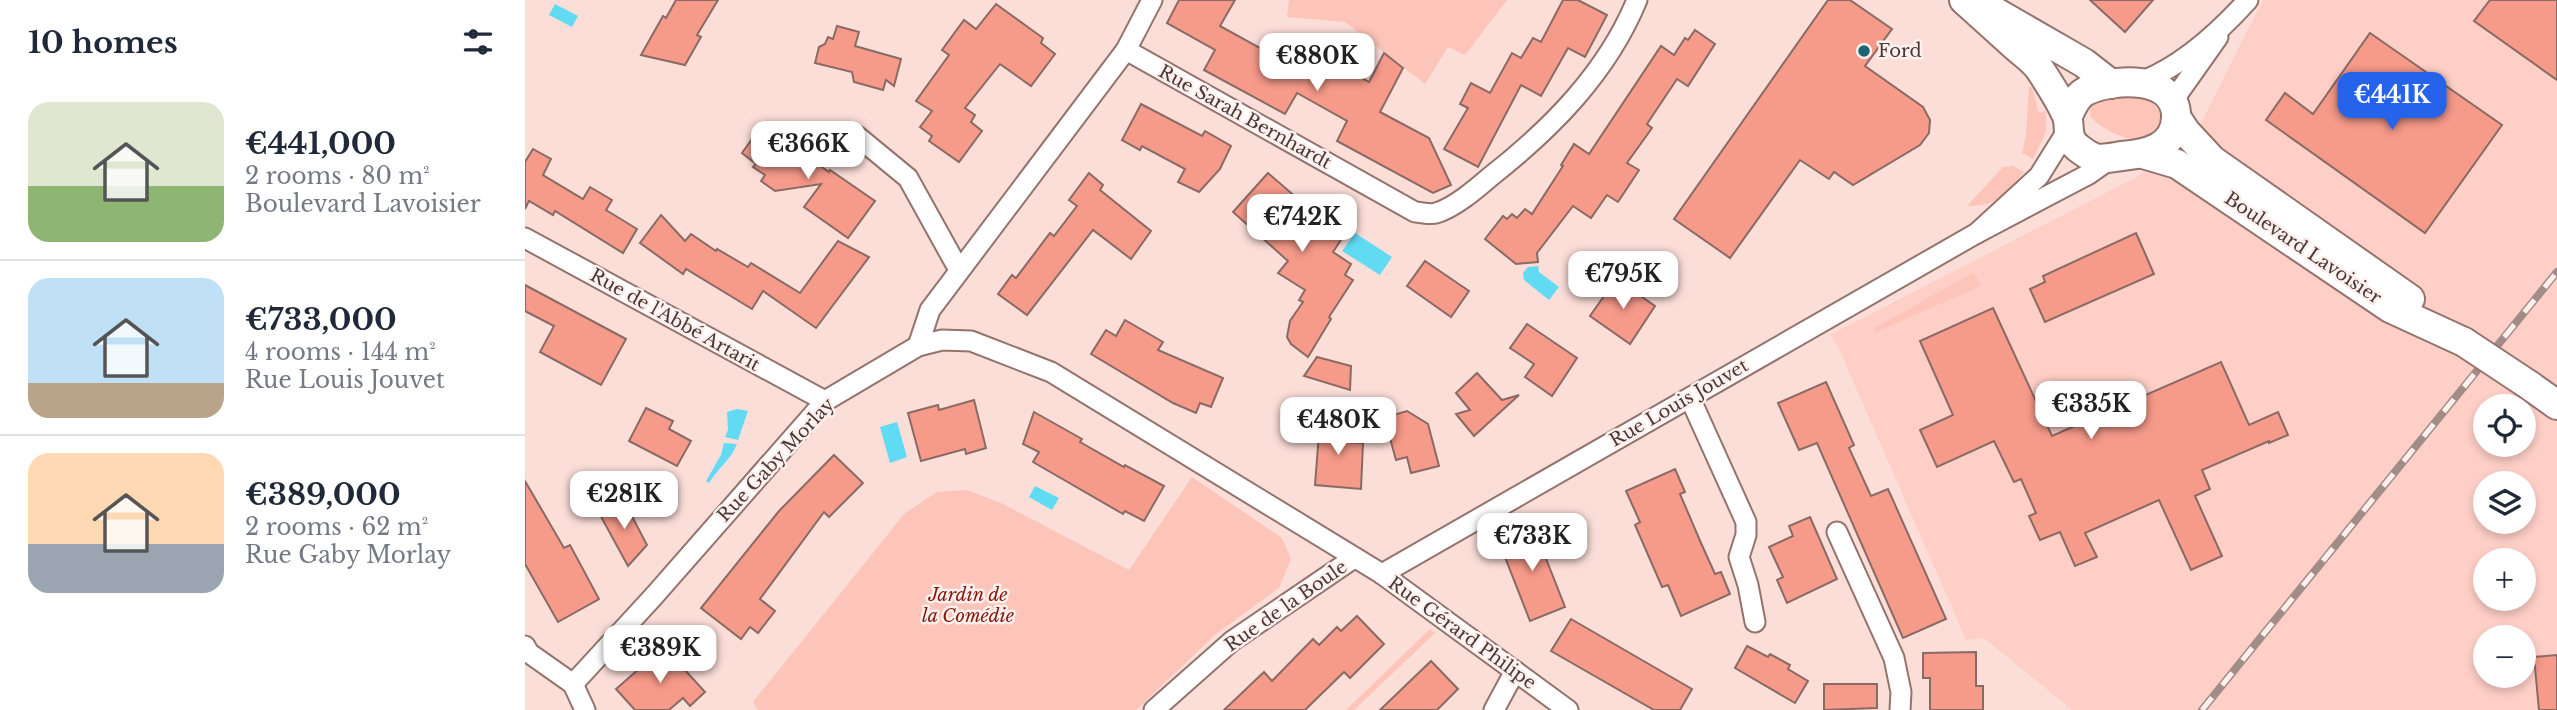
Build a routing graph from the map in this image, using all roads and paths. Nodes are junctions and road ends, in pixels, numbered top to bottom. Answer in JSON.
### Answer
{"nodes":[{"id":1,"x":1151,"y":0,"type":"edge"},
{"id":2,"x":1637,"y":0,"type":"edge"},
{"id":3,"x":1964,"y":0,"type":"edge"},
{"id":4,"x":1975,"y":0,"type":"edge"},
{"id":5,"x":2241,"y":7,"type":"edge"},
{"id":6,"x":1126,"y":50,"type":"junction"},
{"id":7,"x":2143,"y":81,"type":"junction"},
{"id":8,"x":2111,"y":84,"type":"junction"},
{"id":9,"x":2174,"y":109,"type":"junction"},
{"id":10,"x":2067,"y":124,"type":"junction"},
{"id":11,"x":857,"y":136,"type":"dead end"},
{"id":12,"x":2143,"y":154,"type":"junction"},
{"id":13,"x":2113,"y":157,"type":"junction"},
{"id":14,"x":1977,"y":233,"type":"junction"},
{"id":15,"x":525,"y":238,"type":"edge"},
{"id":16,"x":958,"y":271,"type":"junction"},
{"id":17,"x":2464,"y":342,"type":"junction"},
{"id":18,"x":918,"y":346,"type":"junction"},
{"id":19,"x":1690,"y":398,"type":"junction"},
{"id":20,"x":825,"y":401,"type":"junction"},
{"id":21,"x":2557,"y":405,"type":"edge"},
{"id":22,"x":1837,"y":532,"type":"dead end"},
{"id":23,"x":1354,"y":558,"type":"junction"},
{"id":24,"x":1382,"y":574,"type":"junction"},
{"id":25,"x":1755,"y":622,"type":"dead end"},
{"id":26,"x":525,"y":646,"type":"edge"},
{"id":27,"x":1515,"y":671,"type":"junction"},
{"id":28,"x":573,"y":684,"type":"junction"},
{"id":29,"x":585,"y":710,"type":"edge"},
{"id":30,"x":1154,"y":710,"type":"edge"},
{"id":31,"x":1494,"y":710,"type":"edge"},
{"id":32,"x":1568,"y":710,"type":"edge"},
{"id":33,"x":1901,"y":710,"type":"edge"}],
"edges":[{"from":1,"to":6,"type":"street"},
{"from":2,"to":6,"type":"street","name":"Rue Sarah Bernhardt"},
{"from":3,"to":10,"type":"main road","name":"Boulevard Lavoisier"},
{"from":4,"to":8,"type":"main road"},
{"from":5,"to":7,"type":"street"},
{"from":5,"to":9,"type":"street"},
{"from":6,"to":16,"type":"street"},
{"from":7,"to":8,"type":"main road"},
{"from":7,"to":9,"type":"main road","name":"Boulevard Lavoisier"},
{"from":8,"to":10,"type":"main road"},
{"from":9,"to":12,"type":"main road","name":"Boulevard Lavoisier"},
{"from":9,"to":17,"type":"main road","name":"Boulevard Lavoisier"},
{"from":10,"to":13,"type":"main road","name":"Boulevard Lavoisier"},
{"from":10,"to":14,"type":"street","name":"Rue Louis Jouvet"},
{"from":11,"to":16,"type":"street"},
{"from":12,"to":13,"type":"main road","name":"Boulevard Lavoisier"},
{"from":12,"to":17,"type":"main road","name":"Boulevard Lavoisier"},
{"from":13,"to":14,"type":"street","name":"Rue Louis Jouvet"},
{"from":14,"to":19,"type":"street","name":"Rue Louis Jouvet"},
{"from":15,"to":20,"type":"street","name":"Rue de l'Abbé Artarit"},
{"from":16,"to":18,"type":"street"},
{"from":17,"to":21,"type":"main road","name":"Boulevard Lavoisier","bridge":true},
{"from":18,"to":20,"type":"street","name":"Rue Gaby Morlay"},
{"from":18,"to":23,"type":"street","name":"Rue Gaby Morlay"},
{"from":19,"to":24,"type":"street","name":"Rue Louis Jouvet"},
{"from":19,"to":25,"type":"street"},
{"from":20,"to":28,"type":"street","name":"Rue Gaby Morlay"},
{"from":22,"to":33,"type":"street"},
{"from":23,"to":24,"type":"street","name":"Rue Gérard Philipe"},
{"from":23,"to":30,"type":"street","name":"Rue de la Boule"},
{"from":24,"to":27,"type":"street","name":"Rue Gérard Philipe"},
{"from":26,"to":28,"type":"street"},
{"from":27,"to":31,"type":"street"},
{"from":27,"to":32,"type":"street","name":"Rue Gérard Philipe"},
{"from":28,"to":29,"type":"street"}]}
